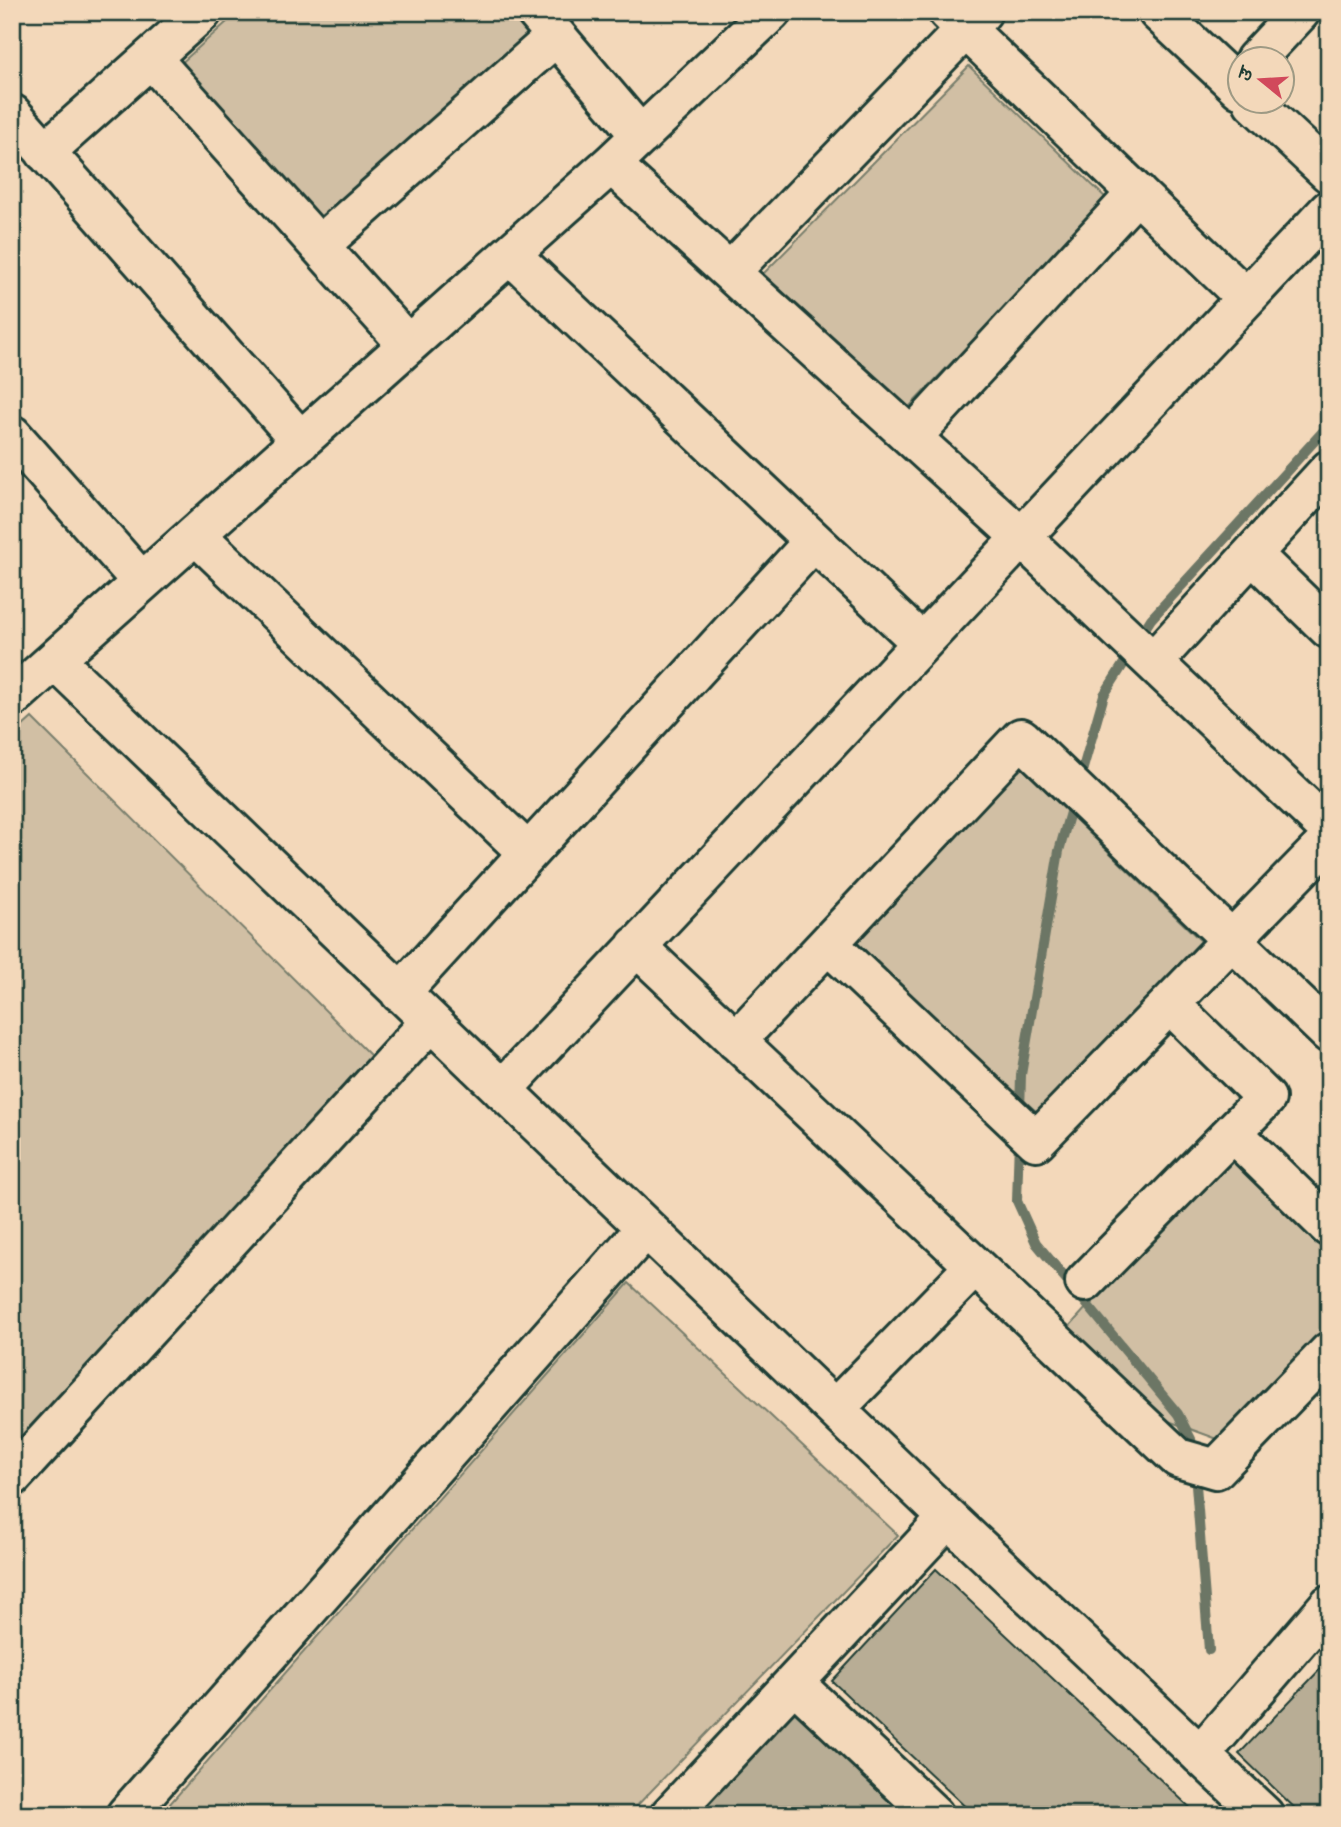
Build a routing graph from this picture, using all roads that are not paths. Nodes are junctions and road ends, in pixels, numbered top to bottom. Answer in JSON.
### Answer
{"nodes":[{"id":1,"x":202,"y":12,"type":"edge"},
{"id":2,"x":1158,"y":12,"type":"edge"},
{"id":3,"x":1300,"y":12,"type":"edge"},
{"id":4,"x":758,"y":17,"type":"edge"},
{"id":5,"x":965,"y":18,"type":"edge"},
{"id":6,"x":546,"y":24,"type":"edge"},
{"id":7,"x":1273,"y":46,"type":"edge"},
{"id":8,"x":151,"y":58,"type":"junction"},
{"id":9,"x":1226,"y":67,"type":"edge"},
{"id":10,"x":12,"y":114,"type":"edge"},
{"id":11,"x":1276,"y":116,"type":"edge"},
{"id":12,"x":641,"y":136,"type":"junction"},
{"id":13,"x":45,"y":152,"type":"junction"},
{"id":14,"x":611,"y":164,"type":"junction"},
{"id":15,"x":1329,"y":173,"type":"edge"},
{"id":16,"x":1137,"y":193,"type":"junction"},
{"id":17,"x":1329,"y":209,"type":"edge"},
{"id":18,"x":319,"y":246,"type":"junction"},
{"id":19,"x":510,"y":254,"type":"junction"},
{"id":20,"x":730,"y":272,"type":"junction"},
{"id":21,"x":1246,"y":298,"type":"junction"},
{"id":22,"x":408,"y":345,"type":"junction"},
{"id":23,"x":12,"y":435,"type":"edge"},
{"id":24,"x":912,"y":437,"type":"junction"},
{"id":25,"x":301,"y":440,"type":"junction"},
{"id":26,"x":1329,"y":470,"type":"edge"},
{"id":27,"x":195,"y":535,"type":"junction"},
{"id":28,"x":1021,"y":537,"type":"junction"},
{"id":29,"x":814,"y":541,"type":"junction"},
{"id":30,"x":1252,"y":554,"type":"junction"},
{"id":31,"x":142,"y":582,"type":"junction"},
{"id":32,"x":1329,"y":629,"type":"edge"},
{"id":33,"x":922,"y":643,"type":"junction"},
{"id":34,"x":1139,"y":648,"type":"junction"},
{"id":35,"x":55,"y":660,"type":"junction"},
{"id":36,"x":12,"y":698,"type":"edge"},
{"id":37,"x":1329,"y":829,"type":"edge"},
{"id":38,"x":1329,"y":839,"type":"edge"},
{"id":39,"x":528,"y":853,"type":"junction"},
{"id":40,"x":1231,"y":940,"type":"junction"},
{"id":41,"x":828,"y":944,"type":"junction"},
{"id":42,"x":636,"y":946,"type":"junction"},
{"id":43,"x":400,"y":993,"type":"junction"},
{"id":44,"x":1170,"y":1004,"type":"junction"},
{"id":45,"x":430,"y":1022,"type":"junction"},
{"id":46,"x":1329,"y":1033,"type":"edge"},
{"id":47,"x":736,"y":1041,"type":"junction"},
{"id":48,"x":502,"y":1090,"type":"junction"},
{"id":49,"x":1233,"y":1133,"type":"junction"},
{"id":50,"x":1329,"y":1227,"type":"edge"},
{"id":51,"x":646,"y":1228,"type":"junction"},
{"id":52,"x":975,"y":1266,"type":"junction"},
{"id":53,"x":1085,"y":1282,"type":"dead end"},
{"id":54,"x":1329,"y":1352,"type":"edge"},
{"id":55,"x":835,"y":1409,"type":"junction"},
{"id":56,"x":12,"y":1477,"type":"edge"},
{"id":57,"x":948,"y":1518,"type":"junction"},
{"id":58,"x":1329,"y":1605,"type":"edge"},
{"id":59,"x":793,"y":1683,"type":"junction"},
{"id":60,"x":1200,"y":1755,"type":"junction"},
{"id":61,"x":931,"y":1814,"type":"edge"},
{"id":62,"x":126,"y":1815,"type":"edge"},
{"id":63,"x":670,"y":1815,"type":"edge"},
{"id":64,"x":1264,"y":1815,"type":"edge"}],
"edges":[{"from":1,"to":8,"type":"street"},
{"from":2,"to":9,"type":"street"},
{"from":3,"to":7,"type":"street"},
{"from":4,"to":12,"type":"street"},
{"from":5,"to":16,"type":"street"},
{"from":5,"to":20,"type":"street"},
{"from":6,"to":12,"type":"street"},
{"from":6,"to":18,"type":"street"},
{"from":8,"to":13,"type":"street"},
{"from":8,"to":18,"type":"street"},
{"from":10,"to":13,"type":"street"},
{"from":11,"to":15,"type":"street"},
{"from":12,"to":14,"type":"street"},
{"from":13,"to":25,"type":"street"},
{"from":14,"to":19,"type":"street"},
{"from":14,"to":20,"type":"street"},
{"from":16,"to":21,"type":"street"},
{"from":16,"to":24,"type":"street"},
{"from":17,"to":21,"type":"street"},
{"from":18,"to":22,"type":"street"},
{"from":19,"to":22,"type":"street"},
{"from":19,"to":29,"type":"street"},
{"from":20,"to":24,"type":"street"},
{"from":21,"to":28,"type":"street"},
{"from":22,"to":25,"type":"street"},
{"from":23,"to":31,"type":"street"},
{"from":24,"to":28,"type":"street"},
{"from":25,"to":27,"type":"street"},
{"from":26,"to":30,"type":"street"},
{"from":27,"to":31,"type":"street"},
{"from":27,"to":39,"type":"street"},
{"from":28,"to":33,"type":"street"},
{"from":28,"to":34,"type":"street"},
{"from":29,"to":33,"type":"street"},
{"from":29,"to":39,"type":"street"},
{"from":30,"to":32,"type":"street"},
{"from":30,"to":34,"type":"street"},
{"from":31,"to":35,"type":"street"},
{"from":33,"to":42,"type":"street"},
{"from":34,"to":37,"type":"street"},
{"from":35,"to":36,"type":"street"},
{"from":35,"to":43,"type":"street"},
{"from":38,"to":40,"type":"street"},
{"from":39,"to":43,"type":"street"},
{"from":40,"to":41,"type":"street"},
{"from":40,"to":44,"type":"street"},
{"from":40,"to":46,"type":"street"},
{"from":41,"to":44,"type":"street"},
{"from":41,"to":47,"type":"street"},
{"from":42,"to":47,"type":"street"},
{"from":42,"to":48,"type":"street"},
{"from":43,"to":45,"type":"street"},
{"from":44,"to":49,"type":"street"},
{"from":45,"to":48,"type":"street"},
{"from":45,"to":56,"type":"street"},
{"from":47,"to":52,"type":"street"},
{"from":48,"to":51,"type":"street"},
{"from":49,"to":50,"type":"street"},
{"from":49,"to":53,"type":"street"},
{"from":51,"to":55,"type":"street"},
{"from":51,"to":62,"type":"street"},
{"from":52,"to":54,"type":"street"},
{"from":52,"to":55,"type":"street"},
{"from":55,"to":57,"type":"street"},
{"from":57,"to":59,"type":"street"},
{"from":57,"to":60,"type":"street"},
{"from":58,"to":60,"type":"street"},
{"from":59,"to":61,"type":"street"},
{"from":59,"to":63,"type":"street"},
{"from":60,"to":64,"type":"street"}]}
